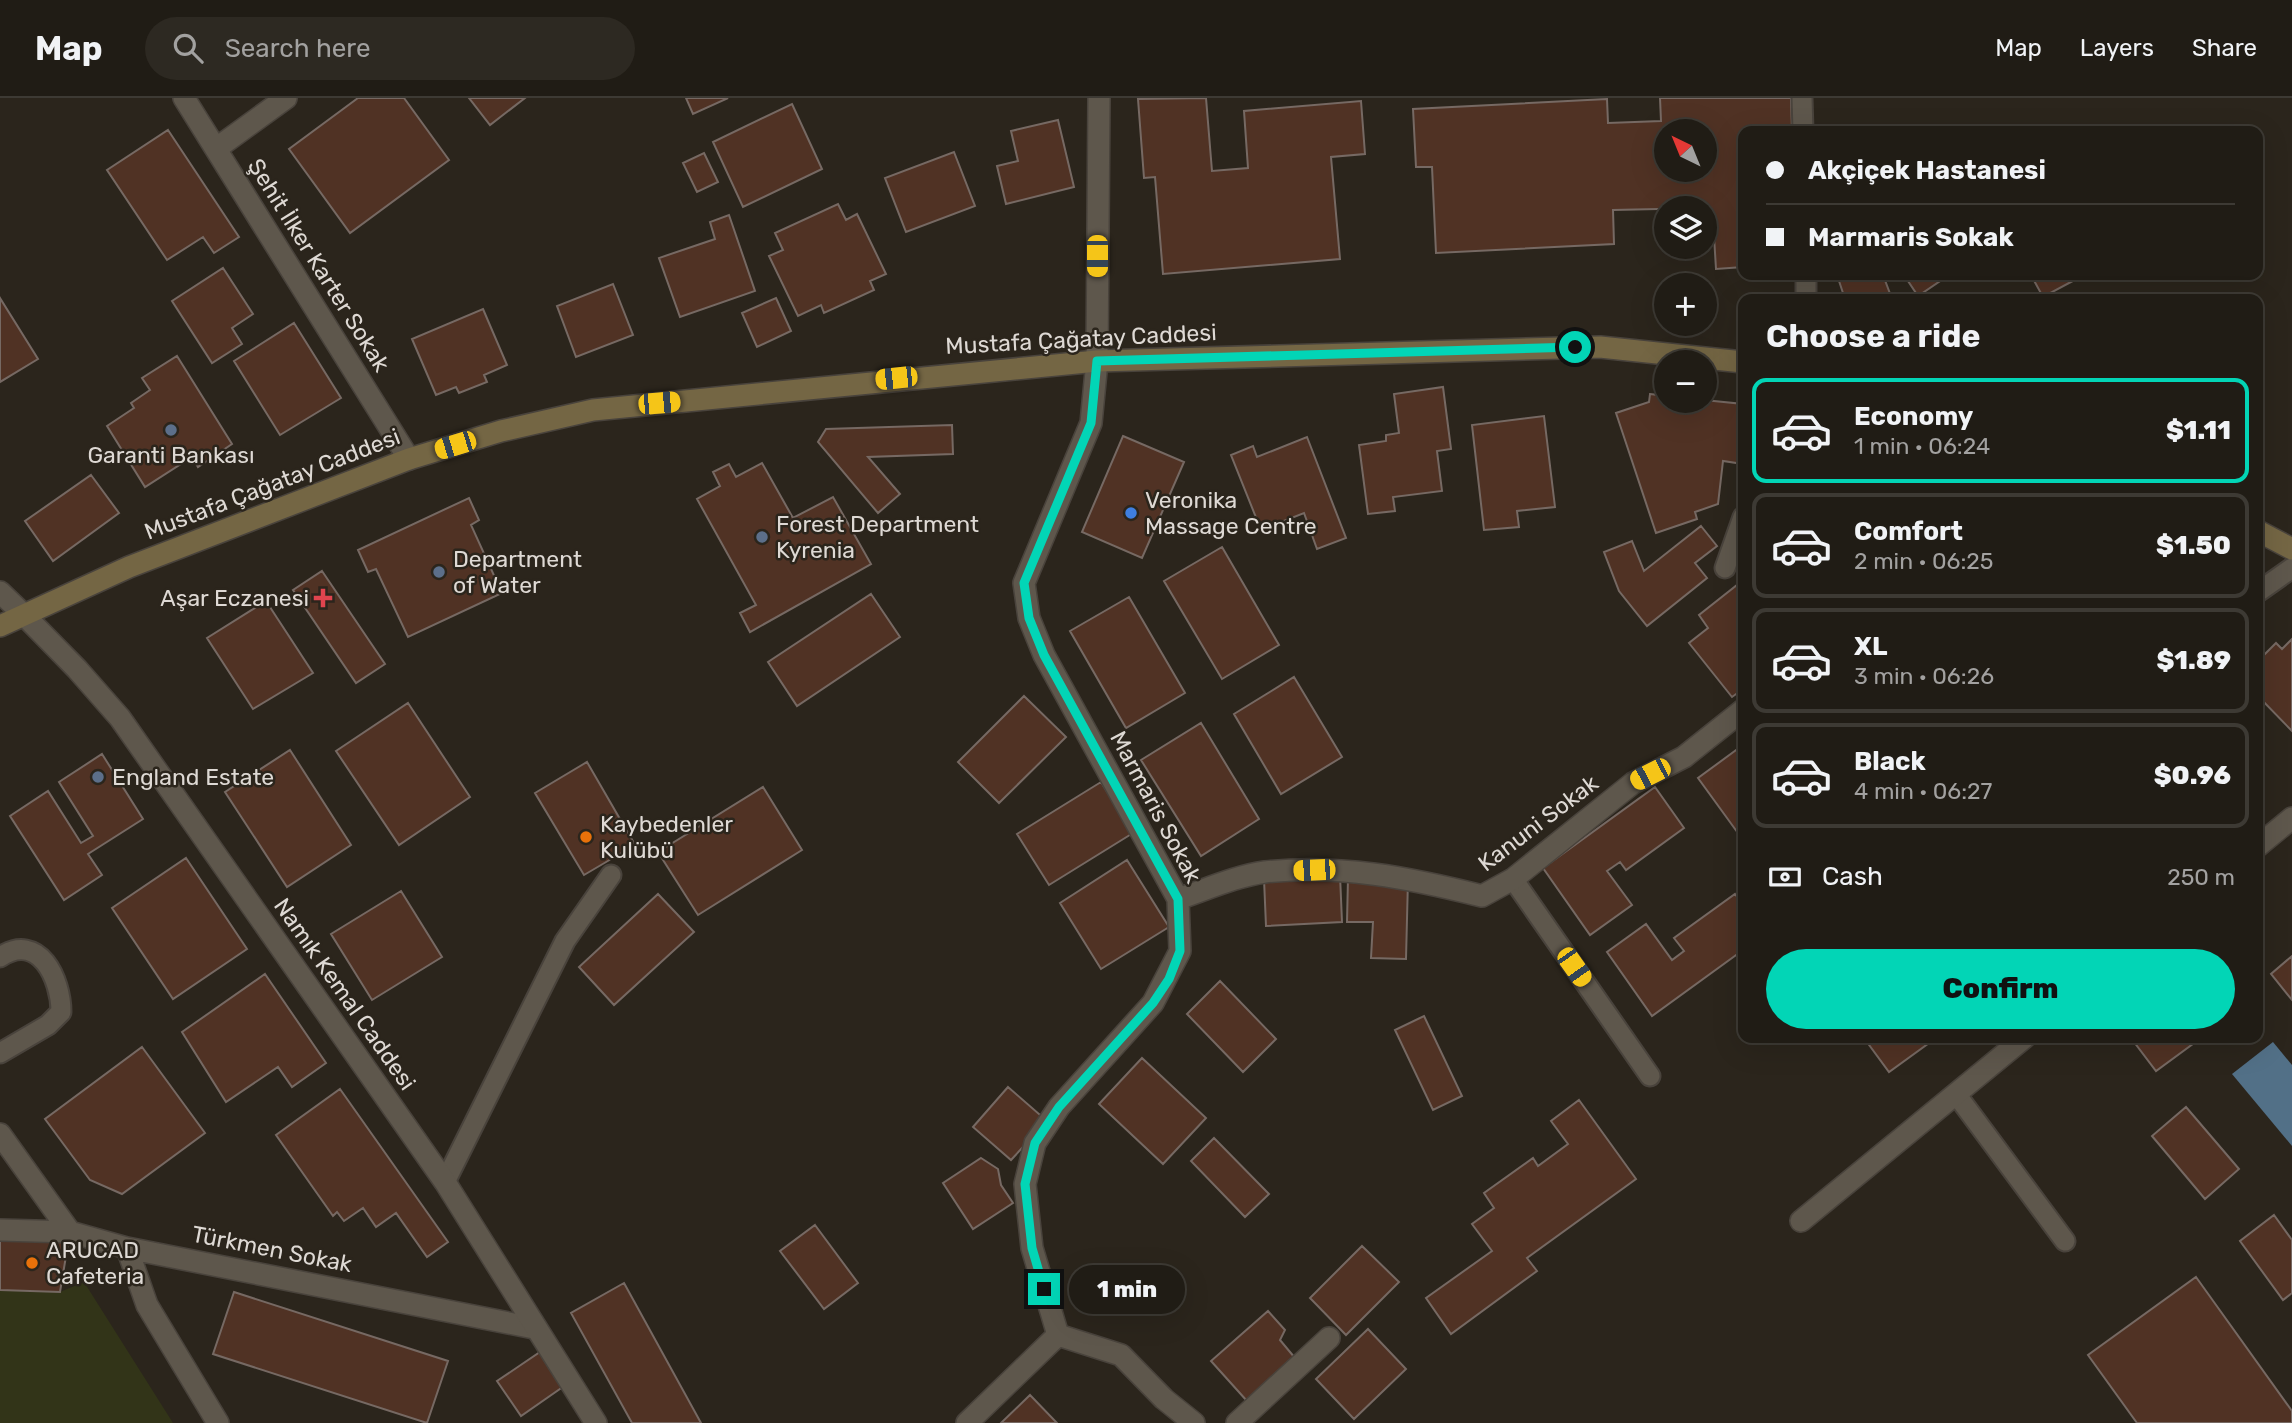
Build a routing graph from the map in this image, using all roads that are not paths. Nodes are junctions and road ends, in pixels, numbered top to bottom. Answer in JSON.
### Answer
{"nodes":[{"id":1,"x":184,"y":98,"type":"edge"},
{"id":2,"x":286,"y":98,"type":"edge"},
{"id":3,"x":1099,"y":98,"type":"edge"},
{"id":4,"x":1802,"y":98,"type":"edge"},
{"id":5,"x":1803,"y":126,"type":"edge"},
{"id":6,"x":216,"y":148,"type":"junction"},
{"id":7,"x":1097,"y":361,"type":"junction"},
{"id":8,"x":1738,"y":361,"type":"edge"},
{"id":9,"x":409,"y":459,"type":"junction"},
{"id":10,"x":1738,"y":531,"type":"edge"},
{"id":11,"x":2263,"y":534,"type":"edge"},
{"id":12,"x":2292,"y":549,"type":"edge"},
{"id":13,"x":1725,"y":568,"type":"dead end"},
{"id":14,"x":2292,"y":568,"type":"edge"},
{"id":15,"x":2263,"y":588,"type":"edge"},
{"id":16,"x":0,"y":592,"type":"edge"},
{"id":17,"x":24,"y":615,"type":"junction"},
{"id":18,"x":0,"y":626,"type":"edge"},
{"id":19,"x":1738,"y":714,"type":"edge"},
{"id":20,"x":2292,"y":818,"type":"edge"},
{"id":21,"x":2263,"y":842,"type":"edge"},
{"id":22,"x":611,"y":875,"type":"dead end"},
{"id":23,"x":1513,"y":879,"type":"junction"},
{"id":24,"x":1178,"y":899,"type":"junction"},
{"id":25,"x":0,"y":957,"type":"edge"},
{"id":26,"x":2018,"y":1043,"type":"edge"},
{"id":27,"x":0,"y":1053,"type":"edge"},
{"id":28,"x":1650,"y":1076,"type":"dead end"},
{"id":29,"x":1956,"y":1094,"type":"junction"},
{"id":30,"x":0,"y":1134,"type":"edge"},
{"id":31,"x":445,"y":1182,"type":"junction"},
{"id":32,"x":1801,"y":1221,"type":"dead end"},
{"id":33,"x":0,"y":1230,"type":"edge"},
{"id":34,"x":70,"y":1233,"type":"junction"},
{"id":35,"x":2065,"y":1241,"type":"dead end"},
{"id":36,"x":127,"y":1248,"type":"junction"},
{"id":37,"x":534,"y":1328,"type":"junction"},
{"id":38,"x":1058,"y":1335,"type":"junction"},
{"id":39,"x":1329,"y":1338,"type":"dead end"},
{"id":40,"x":218,"y":1423,"type":"edge"},
{"id":41,"x":596,"y":1423,"type":"edge"},
{"id":42,"x":967,"y":1423,"type":"edge"},
{"id":43,"x":1194,"y":1423,"type":"edge"},
{"id":44,"x":1237,"y":1423,"type":"edge"}],
"edges":[{"from":1,"to":6,"type":"street","name":"Şehit İlker Karter Sokak"},
{"from":2,"to":6,"type":"street"},
{"from":3,"to":7,"type":"street","name":"Marmaris Sokak"},
{"from":4,"to":5,"type":"lane"},
{"from":6,"to":9,"type":"street","name":"Şehit İlker Karter Sokak"},
{"from":7,"to":8,"type":"main road","name":"Mustafa Çağatay Caddesi"},
{"from":7,"to":9,"type":"main road","name":"Mustafa Çağatay Caddesi"},
{"from":7,"to":24,"type":"street","name":"Marmaris Sokak"},
{"from":9,"to":17,"type":"main road","name":"Mustafa Çağatay Caddesi"},
{"from":10,"to":13,"type":"lane"},
{"from":11,"to":12,"type":"main road"},
{"from":14,"to":15,"type":"lane"},
{"from":16,"to":17,"type":"street","name":"Namık Kemal Caddesi"},
{"from":17,"to":18,"type":"main road","name":"Mustafa Çağatay Caddesi"},
{"from":17,"to":31,"type":"street","name":"Namık Kemal Caddesi"},
{"from":19,"to":23,"type":"street","name":"Kanuni Sokak"},
{"from":20,"to":21,"type":"street"},
{"from":22,"to":31,"type":"lane"},
{"from":23,"to":24,"type":"street","name":"Kanuni Sokak"},
{"from":23,"to":28,"type":"lane"},
{"from":24,"to":38,"type":"street","name":"Marmaris Sokak"},
{"from":25,"to":27,"type":"lane"},
{"from":26,"to":29,"type":"street"},
{"from":29,"to":32,"type":"street"},
{"from":29,"to":35,"type":"lane"},
{"from":30,"to":34,"type":"street"},
{"from":31,"to":37,"type":"street","name":"Namık Kemal Caddesi"},
{"from":33,"to":34,"type":"street","name":"Türkmen Sokak"},
{"from":34,"to":36,"type":"street","name":"Türkmen Sokak"},
{"from":36,"to":37,"type":"street","name":"Türkmen Sokak"},
{"from":36,"to":40,"type":"street"},
{"from":37,"to":41,"type":"street","name":"Namık Kemal Caddesi"},
{"from":38,"to":42,"type":"street"},
{"from":38,"to":43,"type":"street"},
{"from":39,"to":44,"type":"street"}]}
